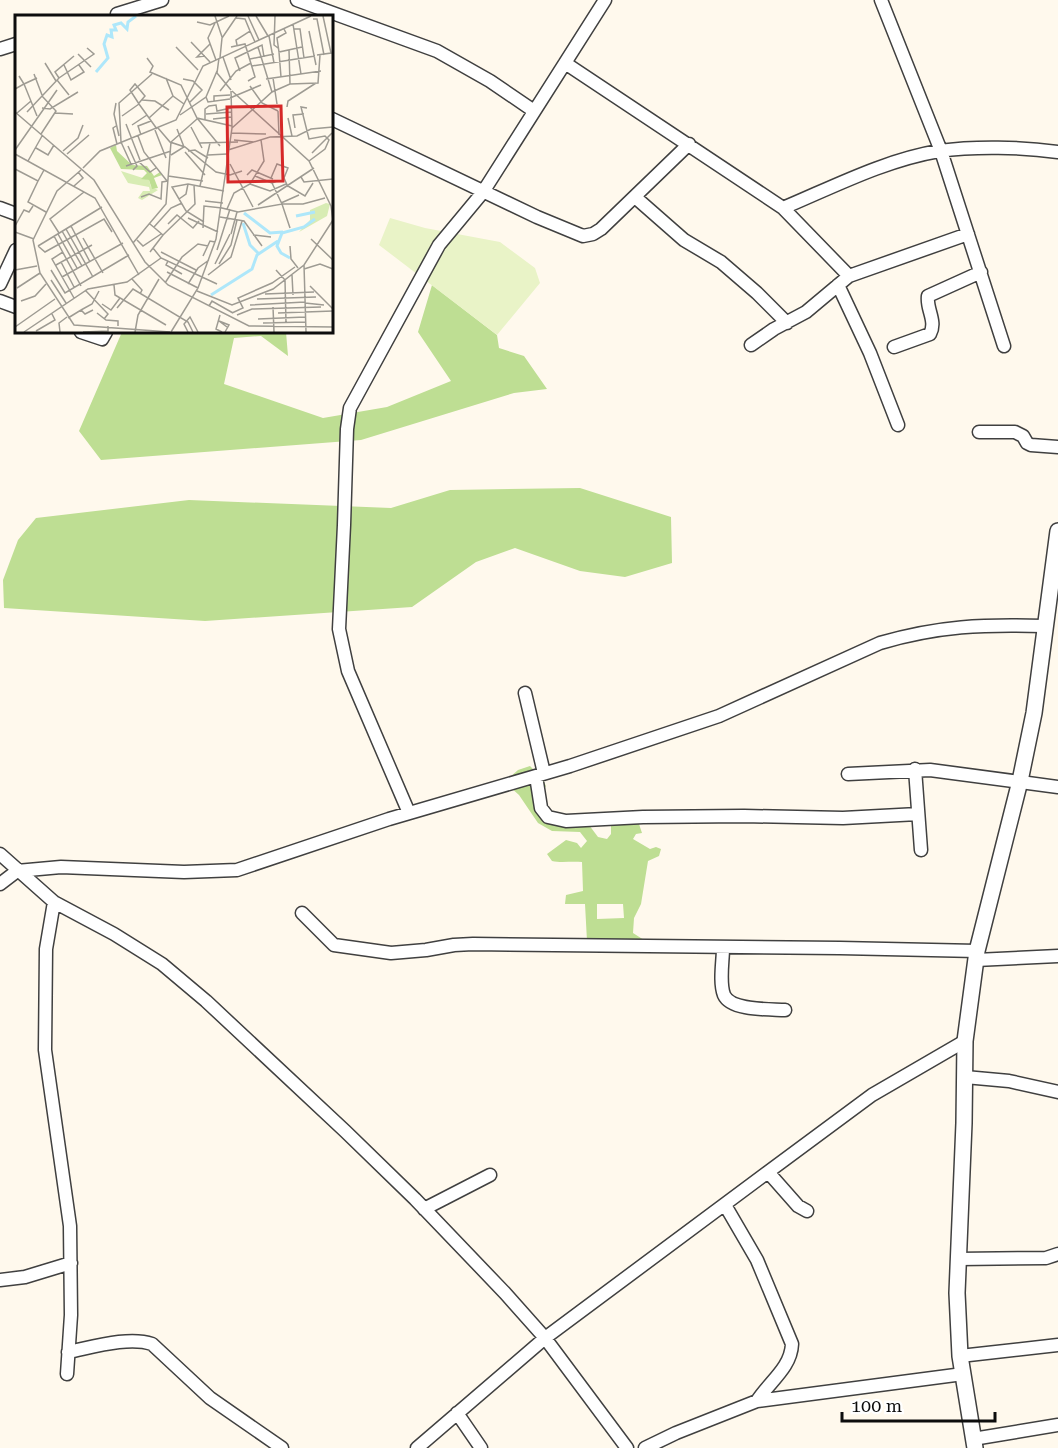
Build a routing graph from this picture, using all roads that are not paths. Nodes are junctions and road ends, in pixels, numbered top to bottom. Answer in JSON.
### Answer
{"nodes":[{"id":1,"x":162,"y":0,"type":"edge"},
{"id":2,"x":297,"y":0,"type":"edge"},
{"id":3,"x":605,"y":0,"type":"edge"},
{"id":4,"x":881,"y":0,"type":"edge"},
{"id":5,"x":119,"y":15,"type":"edge"},
{"id":6,"x":15,"y":44,"type":"edge"},
{"id":7,"x":0,"y":49,"type":"edge"},
{"id":8,"x":565,"y":63,"type":"junction"},
{"id":9,"x":534,"y":111,"type":"junction"},
{"id":10,"x":333,"y":119,"type":"edge"},
{"id":11,"x":689,"y":144,"type":"junction"},
{"id":12,"x":941,"y":151,"type":"junction"},
{"id":13,"x":1058,"y":152,"type":"edge"},
{"id":14,"x":483,"y":192,"type":"junction"},
{"id":15,"x":635,"y":197,"type":"junction"},
{"id":16,"x":0,"y":208,"type":"edge"},
{"id":17,"x":783,"y":208,"type":"junction"},
{"id":18,"x":15,"y":214,"type":"edge"},
{"id":19,"x":968,"y":234,"type":"junction"},
{"id":20,"x":15,"y":252,"type":"edge"},
{"id":21,"x":981,"y":272,"type":"junction"},
{"id":22,"x":849,"y":276,"type":"junction"},
{"id":23,"x":0,"y":284,"type":"edge"},
{"id":24,"x":838,"y":285,"type":"junction"},
{"id":25,"x":0,"y":301,"type":"edge"},
{"id":26,"x":15,"y":307,"type":"edge"},
{"id":27,"x":787,"y":323,"type":"junction"},
{"id":28,"x":84,"y":333,"type":"edge"},
{"id":29,"x":105,"y":333,"type":"edge"},
{"id":30,"x":751,"y":345,"type":"dead end"},
{"id":31,"x":1004,"y":346,"type":"dead end"},
{"id":32,"x":894,"y":347,"type":"dead end"},
{"id":33,"x":898,"y":425,"type":"dead end"},
{"id":34,"x":979,"y":432,"type":"dead end"},
{"id":35,"x":1058,"y":447,"type":"edge"},
{"id":36,"x":1057,"y":539,"type":"edge"},
{"id":37,"x":1044,"y":627,"type":"junction"},
{"id":38,"x":525,"y":693,"type":"dead end"},
{"id":39,"x":915,"y":769,"type":"junction"},
{"id":40,"x":848,"y":774,"type":"dead end"},
{"id":41,"x":540,"y":775,"type":"junction"},
{"id":42,"x":1020,"y":781,"type":"junction"},
{"id":43,"x":1058,"y":787,"type":"edge"},
{"id":44,"x":409,"y":813,"type":"junction"},
{"id":45,"x":918,"y":814,"type":"junction"},
{"id":46,"x":921,"y":850,"type":"dead end"},
{"id":47,"x":0,"y":854,"type":"edge"},
{"id":48,"x":17,"y":871,"type":"junction"},
{"id":49,"x":0,"y":884,"type":"edge"},
{"id":50,"x":54,"y":902,"type":"junction"},
{"id":51,"x":302,"y":913,"type":"dead end"},
{"id":52,"x":723,"y":948,"type":"junction"},
{"id":53,"x":976,"y":956,"type":"junction"},
{"id":54,"x":1058,"y":956,"type":"edge"},
{"id":55,"x":785,"y":1010,"type":"dead end"},
{"id":56,"x":965,"y":1041,"type":"junction"},
{"id":57,"x":965,"y":1077,"type":"junction"},
{"id":58,"x":1058,"y":1092,"type":"edge"},
{"id":59,"x":768,"y":1172,"type":"junction"},
{"id":60,"x":490,"y":1175,"type":"dead end"},
{"id":61,"x":725,"y":1205,"type":"junction"},
{"id":62,"x":424,"y":1209,"type":"junction"},
{"id":63,"x":807,"y":1211,"type":"dead end"},
{"id":64,"x":1058,"y":1254,"type":"edge"},
{"id":65,"x":958,"y":1259,"type":"junction"},
{"id":66,"x":71,"y":1263,"type":"junction"},
{"id":67,"x":0,"y":1280,"type":"edge"},
{"id":68,"x":545,"y":1338,"type":"junction"},
{"id":69,"x":1058,"y":1345,"type":"edge"},
{"id":70,"x":68,"y":1352,"type":"junction"},
{"id":71,"x":960,"y":1356,"type":"junction"},
{"id":72,"x":67,"y":1374,"type":"dead end"},
{"id":73,"x":963,"y":1374,"type":"junction"},
{"id":74,"x":757,"y":1401,"type":"junction"},
{"id":75,"x":457,"y":1413,"type":"junction"},
{"id":76,"x":1058,"y":1425,"type":"edge"},
{"id":77,"x":974,"y":1443,"type":"edge"},
{"id":78,"x":282,"y":1448,"type":"edge"},
{"id":79,"x":417,"y":1448,"type":"edge"},
{"id":80,"x":481,"y":1448,"type":"edge"},
{"id":81,"x":627,"y":1448,"type":"edge"},
{"id":82,"x":645,"y":1448,"type":"edge"}],
"edges":[{"from":1,"to":5,"type":"street"},
{"from":2,"to":9,"type":"street"},
{"from":3,"to":8,"type":"street"},
{"from":4,"to":12,"type":"street"},
{"from":6,"to":7,"type":"street"},
{"from":8,"to":9,"type":"street"},
{"from":8,"to":11,"type":"street"},
{"from":9,"to":14,"type":"street"},
{"from":10,"to":14,"type":"street"},
{"from":11,"to":15,"type":"street"},
{"from":11,"to":17,"type":"street"},
{"from":12,"to":13,"type":"street"},
{"from":12,"to":17,"type":"street"},
{"from":12,"to":19,"type":"street"},
{"from":14,"to":15,"type":"street"},
{"from":14,"to":44,"type":"street"},
{"from":15,"to":27,"type":"street"},
{"from":16,"to":18,"type":"street"},
{"from":17,"to":22,"type":"street"},
{"from":19,"to":21,"type":"street"},
{"from":19,"to":22,"type":"street"},
{"from":20,"to":23,"type":"street"},
{"from":21,"to":31,"type":"street"},
{"from":21,"to":32,"type":"street"},
{"from":22,"to":24,"type":"street"},
{"from":24,"to":27,"type":"street"},
{"from":24,"to":33,"type":"street"},
{"from":25,"to":26,"type":"street"},
{"from":27,"to":30,"type":"street"},
{"from":28,"to":29,"type":"street"},
{"from":34,"to":35,"type":"street"},
{"from":36,"to":37,"type":"street"},
{"from":37,"to":41,"type":"street"},
{"from":37,"to":42,"type":"street"},
{"from":38,"to":41,"type":"street"},
{"from":39,"to":40,"type":"street"},
{"from":39,"to":42,"type":"street"},
{"from":39,"to":45,"type":"street"},
{"from":41,"to":44,"type":"street"},
{"from":41,"to":45,"type":"street"},
{"from":42,"to":43,"type":"street"},
{"from":42,"to":53,"type":"street"},
{"from":44,"to":48,"type":"street"},
{"from":45,"to":46,"type":"street"},
{"from":47,"to":48,"type":"street"},
{"from":48,"to":49,"type":"street"},
{"from":48,"to":50,"type":"street"},
{"from":50,"to":62,"type":"street"},
{"from":50,"to":66,"type":"street"},
{"from":51,"to":52,"type":"street"},
{"from":52,"to":53,"type":"street"},
{"from":52,"to":55,"type":"street"},
{"from":53,"to":54,"type":"street"},
{"from":53,"to":56,"type":"street"},
{"from":56,"to":57,"type":"street"},
{"from":56,"to":59,"type":"street"},
{"from":57,"to":58,"type":"street"},
{"from":57,"to":65,"type":"street"},
{"from":59,"to":61,"type":"street"},
{"from":59,"to":63,"type":"street"},
{"from":60,"to":62,"type":"street"},
{"from":61,"to":68,"type":"street"},
{"from":61,"to":74,"type":"street"},
{"from":62,"to":68,"type":"street"},
{"from":64,"to":65,"type":"street"},
{"from":65,"to":71,"type":"street"},
{"from":66,"to":67,"type":"street"},
{"from":66,"to":70,"type":"street"},
{"from":68,"to":75,"type":"street"},
{"from":68,"to":81,"type":"street"},
{"from":69,"to":71,"type":"street"},
{"from":70,"to":72,"type":"street"},
{"from":70,"to":78,"type":"street"},
{"from":71,"to":73,"type":"street"},
{"from":73,"to":74,"type":"street"},
{"from":73,"to":77,"type":"street"},
{"from":74,"to":82,"type":"street"},
{"from":75,"to":79,"type":"street"},
{"from":75,"to":80,"type":"street"},
{"from":76,"to":77,"type":"street"}]}
